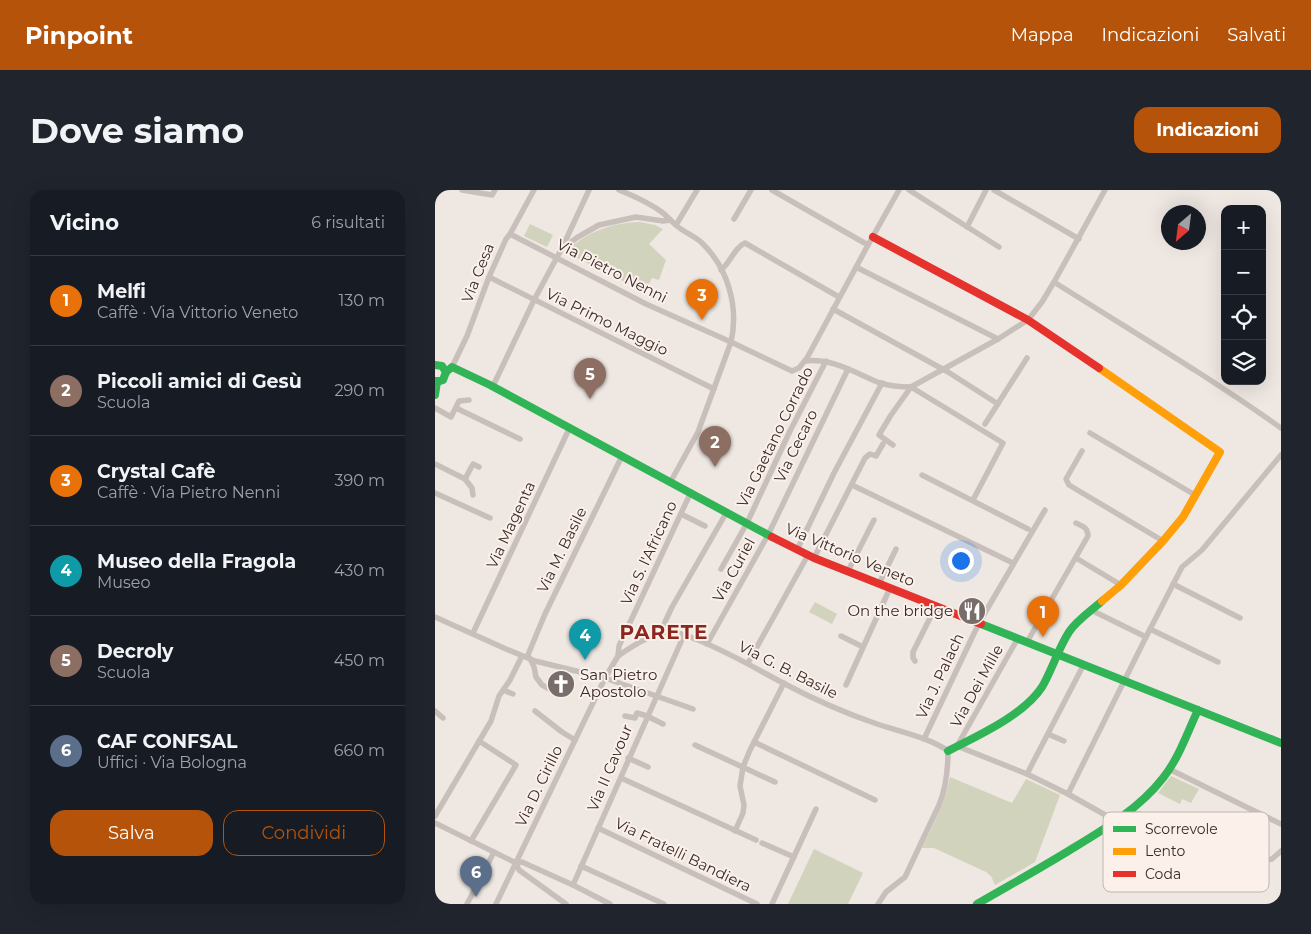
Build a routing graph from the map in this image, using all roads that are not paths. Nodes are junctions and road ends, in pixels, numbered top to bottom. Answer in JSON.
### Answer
{"nodes":[{"id":1,"x":462,"y":190,"type":"edge"},
{"id":2,"x":495,"y":190,"type":"edge"},
{"id":3,"x":533,"y":190,"type":"edge"},
{"id":4,"x":589,"y":190,"type":"edge"},
{"id":5,"x":619,"y":190,"type":"edge"},
{"id":6,"x":697,"y":190,"type":"edge"},
{"id":7,"x":751,"y":190,"type":"edge"},
{"id":8,"x":772,"y":190,"type":"edge"},
{"id":9,"x":899,"y":190,"type":"edge"},
{"id":10,"x":909,"y":190,"type":"edge"},
{"id":11,"x":986,"y":190,"type":"edge"},
{"id":12,"x":994,"y":190,"type":"edge"},
{"id":13,"x":1105,"y":190,"type":"edge"},
{"id":14,"x":734,"y":219,"type":"dead end"},
{"id":15,"x":670,"y":220,"type":"junction"},
{"id":16,"x":676,"y":225,"type":"junction"},
{"id":17,"x":967,"y":227,"type":"junction"},
{"id":18,"x":510,"y":234,"type":"junction"},
{"id":19,"x":873,"y":237,"type":"junction"},
{"id":20,"x":1079,"y":238,"type":"junction"},
{"id":21,"x":868,"y":245,"type":"junction"},
{"id":22,"x":999,"y":247,"type":"dead end"},
{"id":23,"x":563,"y":248,"type":"junction"},
{"id":24,"x":557,"y":257,"type":"junction"},
{"id":25,"x":856,"y":267,"type":"junction"},
{"id":26,"x":721,"y":270,"type":"junction"},
{"id":27,"x":489,"y":277,"type":"junction"},
{"id":28,"x":1054,"y":282,"type":"junction"},
{"id":29,"x":839,"y":298,"type":"junction"},
{"id":30,"x":534,"y":300,"type":"junction"},
{"id":31,"x":833,"y":309,"type":"junction"},
{"id":32,"x":1028,"y":320,"type":"junction"},
{"id":33,"x":998,"y":339,"type":"junction"},
{"id":34,"x":731,"y":342,"type":"junction"},
{"id":35,"x":435,"y":356,"type":"edge"},
{"id":36,"x":1027,"y":358,"type":"dead end"},
{"id":37,"x":805,"y":361,"type":"junction"},
{"id":38,"x":826,"y":361,"type":"junction"},
{"id":39,"x":436,"y":365,"type":"edge"},
{"id":40,"x":848,"y":369,"type":"junction"},
{"id":41,"x":449,"y":370,"type":"junction"},
{"id":42,"x":944,"y":370,"type":"junction"},
{"id":43,"x":436,"y":382,"type":"edge"},
{"id":44,"x":882,"y":384,"type":"junction"},
{"id":45,"x":493,"y":386,"type":"junction"},
{"id":46,"x":911,"y":387,"type":"junction"},
{"id":47,"x":713,"y":389,"type":"junction"},
{"id":48,"x":435,"y":395,"type":"edge"},
{"id":49,"x":469,"y":400,"type":"dead end"},
{"id":50,"x":998,"y":404,"type":"junction"},
{"id":51,"x":435,"y":408,"type":"edge"},
{"id":52,"x":456,"y":408,"type":"junction"},
{"id":53,"x":985,"y":424,"type":"dead end"},
{"id":54,"x":571,"y":427,"type":"junction"},
{"id":55,"x":1281,"y":428,"type":"edge"},
{"id":56,"x":1090,"y":434,"type":"dead end"},
{"id":57,"x":520,"y":439,"type":"dead end"},
{"id":58,"x":883,"y":444,"type":"dead end"},
{"id":59,"x":893,"y":445,"type":"dead end"},
{"id":60,"x":1082,"y":451,"type":"dead end"},
{"id":61,"x":1281,"y":455,"type":"edge"},
{"id":62,"x":622,"y":456,"type":"junction"},
{"id":63,"x":435,"y":464,"type":"edge"},
{"id":64,"x":479,"y":467,"type":"dead end"},
{"id":65,"x":922,"y":475,"type":"dead end"},
{"id":66,"x":465,"y":480,"type":"junction"},
{"id":67,"x":671,"y":481,"type":"junction"},
{"id":68,"x":852,"y":485,"type":"junction"},
{"id":69,"x":691,"y":492,"type":"junction"},
{"id":70,"x":435,"y":493,"type":"edge"},
{"id":71,"x":1195,"y":494,"type":"junction"},
{"id":72,"x":473,"y":495,"type":"dead end"},
{"id":73,"x":973,"y":500,"type":"junction"},
{"id":74,"x":1045,"y":510,"type":"dead end"},
{"id":75,"x":726,"y":513,"type":"junction"},
{"id":76,"x":681,"y":514,"type":"junction"},
{"id":77,"x":490,"y":518,"type":"dead end"},
{"id":78,"x":874,"y":520,"type":"dead end"},
{"id":79,"x":1076,"y":523,"type":"dead end"},
{"id":80,"x":747,"y":524,"type":"junction"},
{"id":81,"x":705,"y":526,"type":"dead end"},
{"id":82,"x":1028,"y":529,"type":"dead end"},
{"id":83,"x":768,"y":535,"type":"junction"},
{"id":84,"x":1163,"y":541,"type":"junction"},
{"id":85,"x":897,"y":549,"type":"dead end"},
{"id":86,"x":797,"y":550,"type":"junction"},
{"id":87,"x":811,"y":557,"type":"junction"},
{"id":88,"x":1076,"y":558,"type":"junction"},
{"id":89,"x":1013,"y":563,"type":"junction"},
{"id":90,"x":721,"y":569,"type":"dead end"},
{"id":91,"x":847,"y":570,"type":"junction"},
{"id":92,"x":879,"y":584,"type":"junction"},
{"id":93,"x":1173,"y":584,"type":"junction"},
{"id":94,"x":1121,"y":585,"type":"junction"},
{"id":95,"x":890,"y":588,"type":"junction"},
{"id":96,"x":936,"y":606,"type":"junction"},
{"id":97,"x":1091,"y":610,"type":"junction"},
{"id":98,"x":435,"y":617,"type":"edge"},
{"id":99,"x":1241,"y":618,"type":"dead end"},
{"id":100,"x":979,"y":623,"type":"junction"},
{"id":101,"x":1150,"y":629,"type":"junction"},
{"id":102,"x":663,"y":632,"type":"junction"},
{"id":103,"x":473,"y":633,"type":"junction"},
{"id":104,"x":684,"y":635,"type":"junction"},
{"id":105,"x":841,"y":636,"type":"dead end"},
{"id":106,"x":1146,"y":636,"type":"junction"},
{"id":107,"x":1018,"y":638,"type":"junction"},
{"id":108,"x":1027,"y":642,"type":"junction"},
{"id":109,"x":707,"y":644,"type":"junction"},
{"id":110,"x":863,"y":647,"type":"junction"},
{"id":111,"x":1058,"y":654,"type":"junction"},
{"id":112,"x":618,"y":656,"type":"junction"},
{"id":113,"x":526,"y":657,"type":"junction"},
{"id":114,"x":915,"y":661,"type":"dead end"},
{"id":115,"x":1218,"y":662,"type":"dead end"},
{"id":116,"x":748,"y":663,"type":"junction"},
{"id":117,"x":1084,"y":664,"type":"junction"},
{"id":118,"x":605,"y":678,"type":"junction"},
{"id":119,"x":1124,"y":680,"type":"junction"},
{"id":120,"x":784,"y":683,"type":"junction"},
{"id":121,"x":846,"y":685,"type":"dead end"},
{"id":122,"x":503,"y":690,"type":"junction"},
{"id":123,"x":513,"y":694,"type":"dead end"},
{"id":124,"x":557,"y":694,"type":"dead end"},
{"id":125,"x":656,"y":696,"type":"junction"},
{"id":126,"x":693,"y":709,"type":"dead end"},
{"id":127,"x":1198,"y":710,"type":"junction"},
{"id":128,"x":435,"y":711,"type":"edge"},
{"id":129,"x":535,"y":711,"type":"dead end"},
{"id":130,"x":625,"y":716,"type":"dead end"},
{"id":131,"x":647,"y":716,"type":"junction"},
{"id":132,"x":443,"y":718,"type":"dead end"},
{"id":133,"x":663,"y":724,"type":"dead end"},
{"id":134,"x":1049,"y":734,"type":"junction"},
{"id":135,"x":924,"y":739,"type":"junction"},
{"id":136,"x":575,"y":740,"type":"junction"},
{"id":137,"x":1064,"y":741,"type":"dead end"},
{"id":138,"x":479,"y":742,"type":"junction"},
{"id":139,"x":754,"y":742,"type":"junction"},
{"id":140,"x":1281,"y":743,"type":"edge"},
{"id":141,"x":695,"y":745,"type":"dead end"},
{"id":142,"x":957,"y":746,"type":"junction"},
{"id":143,"x":948,"y":751,"type":"junction"},
{"id":144,"x":628,"y":758,"type":"junction"},
{"id":145,"x":648,"y":767,"type":"dead end"},
{"id":146,"x":743,"y":767,"type":"junction"},
{"id":147,"x":1169,"y":769,"type":"junction"},
{"id":148,"x":1027,"y":774,"type":"junction"},
{"id":149,"x":621,"y":778,"type":"junction"},
{"id":150,"x":775,"y":782,"type":"dead end"},
{"id":151,"x":1069,"y":794,"type":"junction"},
{"id":152,"x":875,"y":800,"type":"dead end"},
{"id":153,"x":816,"y":809,"type":"dead end"},
{"id":154,"x":1130,"y":812,"type":"edge"},
{"id":155,"x":1257,"y":812,"type":"edge"},
{"id":156,"x":1103,"y":814,"type":"edge"},
{"id":157,"x":435,"y":816,"type":"edge"},
{"id":158,"x":1269,"y":818,"type":"edge"},
{"id":159,"x":435,"y":823,"type":"edge"},
{"id":160,"x":1281,"y":824,"type":"edge"},
{"id":161,"x":598,"y":828,"type":"junction"},
{"id":162,"x":1103,"y":829,"type":"edge"},
{"id":163,"x":735,"y":831,"type":"junction"},
{"id":164,"x":471,"y":842,"type":"junction"},
{"id":165,"x":1281,"y":851,"type":"edge"},
{"id":166,"x":494,"y":852,"type":"junction"},
{"id":167,"x":794,"y":857,"type":"junction"},
{"id":168,"x":1269,"y":859,"type":"edge"},
{"id":169,"x":516,"y":863,"type":"junction"},
{"id":170,"x":581,"y":866,"type":"junction"},
{"id":171,"x":573,"y":885,"type":"junction"},
{"id":172,"x":467,"y":904,"type":"edge"},
{"id":173,"x":496,"y":904,"type":"edge"},
{"id":174,"x":566,"y":904,"type":"edge"},
{"id":175,"x":610,"y":904,"type":"edge"},
{"id":176,"x":664,"y":904,"type":"edge"},
{"id":177,"x":757,"y":904,"type":"edge"},
{"id":178,"x":772,"y":904,"type":"edge"},
{"id":179,"x":878,"y":904,"type":"edge"},
{"id":180,"x":977,"y":904,"type":"edge"}],
"edges":[{"from":1,"to":2,"type":"street"},
{"from":3,"to":18,"type":"street","name":"Via Cesa"},
{"from":4,"to":23,"type":"street"},
{"from":5,"to":15,"type":"street"},
{"from":6,"to":16,"type":"street"},
{"from":7,"to":14,"type":"street"},
{"from":8,"to":21,"type":"street"},
{"from":9,"to":19,"type":"street"},
{"from":10,"to":17,"type":"street"},
{"from":11,"to":17,"type":"street"},
{"from":12,"to":20,"type":"street"},
{"from":13,"to":20,"type":"street"},
{"from":15,"to":16,"type":"street"},
{"from":15,"to":23,"type":"street"},
{"from":16,"to":26,"type":"street"},
{"from":17,"to":22,"type":"street"},
{"from":18,"to":24,"type":"street","name":"Via Pietro Nenni"},
{"from":18,"to":27,"type":"street","name":"Via Cesa"},
{"from":19,"to":21,"type":"street"},
{"from":19,"to":32,"type":"street"},
{"from":20,"to":28,"type":"street"},
{"from":21,"to":25,"type":"street"},
{"from":23,"to":24,"type":"street"},
{"from":24,"to":30,"type":"street"},
{"from":24,"to":34,"type":"street","name":"Via Pietro Nenni"},
{"from":25,"to":29,"type":"street"},
{"from":25,"to":33,"type":"street"},
{"from":26,"to":29,"type":"street"},
{"from":26,"to":34,"type":"street"},
{"from":27,"to":30,"type":"street","name":"Via Primo Maggio"},
{"from":27,"to":41,"type":"street","name":"Via Cesa"},
{"from":28,"to":32,"type":"street"},
{"from":28,"to":55,"type":"street"},
{"from":29,"to":31,"type":"street"},
{"from":30,"to":45,"type":"street"},
{"from":30,"to":47,"type":"street","name":"Via Primo Maggio"},
{"from":31,"to":37,"type":"street"},
{"from":31,"to":42,"type":"street"},
{"from":32,"to":33,"type":"street"},
{"from":32,"to":71,"type":"street"},
{"from":33,"to":42,"type":"street"},
{"from":34,"to":37,"type":"street","name":"Via Pietro Nenni"},
{"from":34,"to":47,"type":"street"},
{"from":35,"to":39,"type":"street"},
{"from":36,"to":50,"type":"street"},
{"from":37,"to":38,"type":"street"},
{"from":38,"to":40,"type":"street"},
{"from":38,"to":80,"type":"street","name":"Via Gaetano Corrado"},
{"from":39,"to":41,"type":"street","name":"Via Vittorio Veneto"},
{"from":40,"to":44,"type":"street"},
{"from":40,"to":83,"type":"street","name":"Via Cecaro"},
{"from":41,"to":43,"type":"street"},
{"from":41,"to":45,"type":"street","name":"Via Vittorio Veneto"},
{"from":42,"to":46,"type":"street"},
{"from":42,"to":50,"type":"street"},
{"from":43,"to":48,"type":"street"},
{"from":44,"to":46,"type":"street"},
{"from":44,"to":86,"type":"street"},
{"from":45,"to":54,"type":"street","name":"Via Vittorio Veneto"},
{"from":46,"to":59,"type":"street"},
{"from":46,"to":73,"type":"street"},
{"from":47,"to":67,"type":"street"},
{"from":49,"to":52,"type":"street"},
{"from":50,"to":53,"type":"street"},
{"from":51,"to":52,"type":"street"},
{"from":52,"to":57,"type":"street"},
{"from":54,"to":62,"type":"street","name":"Via Vittorio Veneto"},
{"from":54,"to":103,"type":"street","name":"Via Magenta"},
{"from":56,"to":71,"type":"street"},
{"from":58,"to":68,"type":"street"},
{"from":60,"to":84,"type":"street"},
{"from":61,"to":93,"type":"street"},
{"from":62,"to":67,"type":"street","name":"Via Vittorio Veneto"},
{"from":62,"to":113,"type":"street","name":"Via M. Basile"},
{"from":63,"to":66,"type":"street"},
{"from":64,"to":66,"type":"street"},
{"from":65,"to":73,"type":"street"},
{"from":66,"to":72,"type":"street"},
{"from":67,"to":69,"type":"street","name":"Via Vittorio Veneto"},
{"from":68,"to":87,"type":"street"},
{"from":68,"to":89,"type":"street"},
{"from":69,"to":75,"type":"street","name":"Via Vittorio Veneto"},
{"from":69,"to":76,"type":"street","name":"Via S. l'Africano"},
{"from":70,"to":77,"type":"street"},
{"from":71,"to":84,"type":"street"},
{"from":73,"to":82,"type":"street"},
{"from":74,"to":89,"type":"street","name":"Via J. Palach"},
{"from":75,"to":80,"type":"street","name":"Via Vittorio Veneto"},
{"from":75,"to":102,"type":"street"},
{"from":76,"to":81,"type":"street"},
{"from":76,"to":112,"type":"street","name":"Via S. l'Africano"},
{"from":78,"to":91,"type":"street"},
{"from":79,"to":88,"type":"street"},
{"from":80,"to":83,"type":"street","name":"Via Vittorio Veneto"},
{"from":80,"to":90,"type":"street","name":"Via Gaetano Corrado"},
{"from":83,"to":86,"type":"street","name":"Via Vittorio Veneto"},
{"from":83,"to":109,"type":"street","name":"Via Curiel"},
{"from":84,"to":94,"type":"street"},
{"from":85,"to":92,"type":"street"},
{"from":86,"to":87,"type":"street","name":"Via Vittorio Veneto"},
{"from":87,"to":91,"type":"street","name":"Via Vittorio Veneto"},
{"from":87,"to":116,"type":"street"},
{"from":88,"to":94,"type":"street"},
{"from":88,"to":108,"type":"street"},
{"from":89,"to":100,"type":"street","name":"Via J. Palach"},
{"from":91,"to":92,"type":"street","name":"Via Vittorio Veneto"},
{"from":92,"to":95,"type":"street","name":"Via Vittorio Veneto"},
{"from":93,"to":99,"type":"street"},
{"from":93,"to":101,"type":"street"},
{"from":94,"to":97,"type":"street"},
{"from":95,"to":96,"type":"street","name":"Via Vittorio Veneto"},
{"from":95,"to":110,"type":"street"},
{"from":96,"to":100,"type":"street","name":"Via Vittorio Veneto"},
{"from":96,"to":114,"type":"street"},
{"from":97,"to":106,"type":"street"},
{"from":97,"to":111,"type":"street"},
{"from":98,"to":103,"type":"street"},
{"from":100,"to":107,"type":"street","name":"Via Vittorio Veneto"},
{"from":100,"to":135,"type":"street","name":"Via J. Palach"},
{"from":101,"to":106,"type":"street"},
{"from":101,"to":115,"type":"street"},
{"from":102,"to":104,"type":"street","name":"Via G. B. Basile"},
{"from":102,"to":112,"type":"street"},
{"from":103,"to":113,"type":"street"},
{"from":104,"to":109,"type":"street","name":"Via G. B. Basile"},
{"from":104,"to":125,"type":"street","name":"Via II Cavour"},
{"from":105,"to":110,"type":"street"},
{"from":106,"to":119,"type":"street"},
{"from":107,"to":108,"type":"street","name":"Via Vittorio Veneto"},
{"from":107,"to":142,"type":"street","name":"Via Dei Mille"},
{"from":108,"to":111,"type":"street","name":"Via Vittorio Veneto"},
{"from":109,"to":116,"type":"street","name":"Via G. B. Basile"},
{"from":110,"to":121,"type":"street"},
{"from":111,"to":117,"type":"street","name":"Via Vittorio Veneto"},
{"from":111,"to":142,"type":"street"},
{"from":112,"to":118,"type":"street","name":"Via S. l'Africano"},
{"from":113,"to":118,"type":"street"},
{"from":113,"to":122,"type":"street","name":"Via M. Basile"},
{"from":113,"to":124,"type":"street"},
{"from":116,"to":120,"type":"street","name":"Via G. B. Basile"},
{"from":117,"to":119,"type":"street","name":"Via Vittorio Veneto"},
{"from":117,"to":134,"type":"street"},
{"from":118,"to":125,"type":"street"},
{"from":118,"to":136,"type":"street","name":"Via D. Cirillo"},
{"from":119,"to":127,"type":"street","name":"Via Vittorio Veneto"},
{"from":119,"to":151,"type":"street"},
{"from":120,"to":135,"type":"street","name":"Via G. B. Basile"},
{"from":120,"to":139,"type":"street"},
{"from":122,"to":123,"type":"street"},
{"from":122,"to":138,"type":"street","name":"Via M. Basile"},
{"from":125,"to":126,"type":"street"},
{"from":125,"to":131,"type":"street","name":"Via II Cavour"},
{"from":127,"to":140,"type":"street","name":"Via Vittorio Veneto"},
{"from":127,"to":147,"type":"street"},
{"from":128,"to":132,"type":"street"},
{"from":129,"to":136,"type":"street"},
{"from":130,"to":131,"type":"street"},
{"from":131,"to":133,"type":"street"},
{"from":131,"to":144,"type":"street","name":"Via II Cavour"},
{"from":134,"to":137,"type":"street"},
{"from":134,"to":148,"type":"street"},
{"from":135,"to":143,"type":"street","name":"Via G. B. Basile"},
{"from":136,"to":169,"type":"street","name":"Via D. Cirillo"},
{"from":138,"to":157,"type":"street","name":"Via M. Basile"},
{"from":138,"to":164,"type":"street"},
{"from":139,"to":146,"type":"street"},
{"from":139,"to":152,"type":"street"},
{"from":141,"to":146,"type":"street"},
{"from":142,"to":143,"type":"street"},
{"from":142,"to":148,"type":"street"},
{"from":143,"to":179,"type":"street"},
{"from":144,"to":145,"type":"street"},
{"from":144,"to":149,"type":"street","name":"Via II Cavour"},
{"from":146,"to":150,"type":"street"},
{"from":146,"to":163,"type":"street"},
{"from":147,"to":154,"type":"street"},
{"from":147,"to":155,"type":"street"},
{"from":148,"to":151,"type":"street"},
{"from":149,"to":161,"type":"street","name":"Via II Cavour"},
{"from":149,"to":163,"type":"street"},
{"from":151,"to":156,"type":"street"},
{"from":153,"to":167,"type":"street"},
{"from":158,"to":160,"type":"street"},
{"from":159,"to":164,"type":"street"},
{"from":161,"to":170,"type":"street","name":"Via II Cavour"},
{"from":161,"to":177,"type":"street","name":"Via Fratelli Bandiera"},
{"from":162,"to":180,"type":"street"},
{"from":163,"to":167,"type":"street"},
{"from":164,"to":166,"type":"street"},
{"from":165,"to":168,"type":"street"},
{"from":166,"to":169,"type":"street"},
{"from":166,"to":172,"type":"street"},
{"from":167,"to":178,"type":"street"},
{"from":169,"to":171,"type":"street"},
{"from":169,"to":173,"type":"street","name":"Via D. Cirillo"},
{"from":169,"to":174,"type":"street"},
{"from":170,"to":171,"type":"street","name":"Via II Cavour"},
{"from":170,"to":176,"type":"street"},
{"from":171,"to":175,"type":"street"}]}
